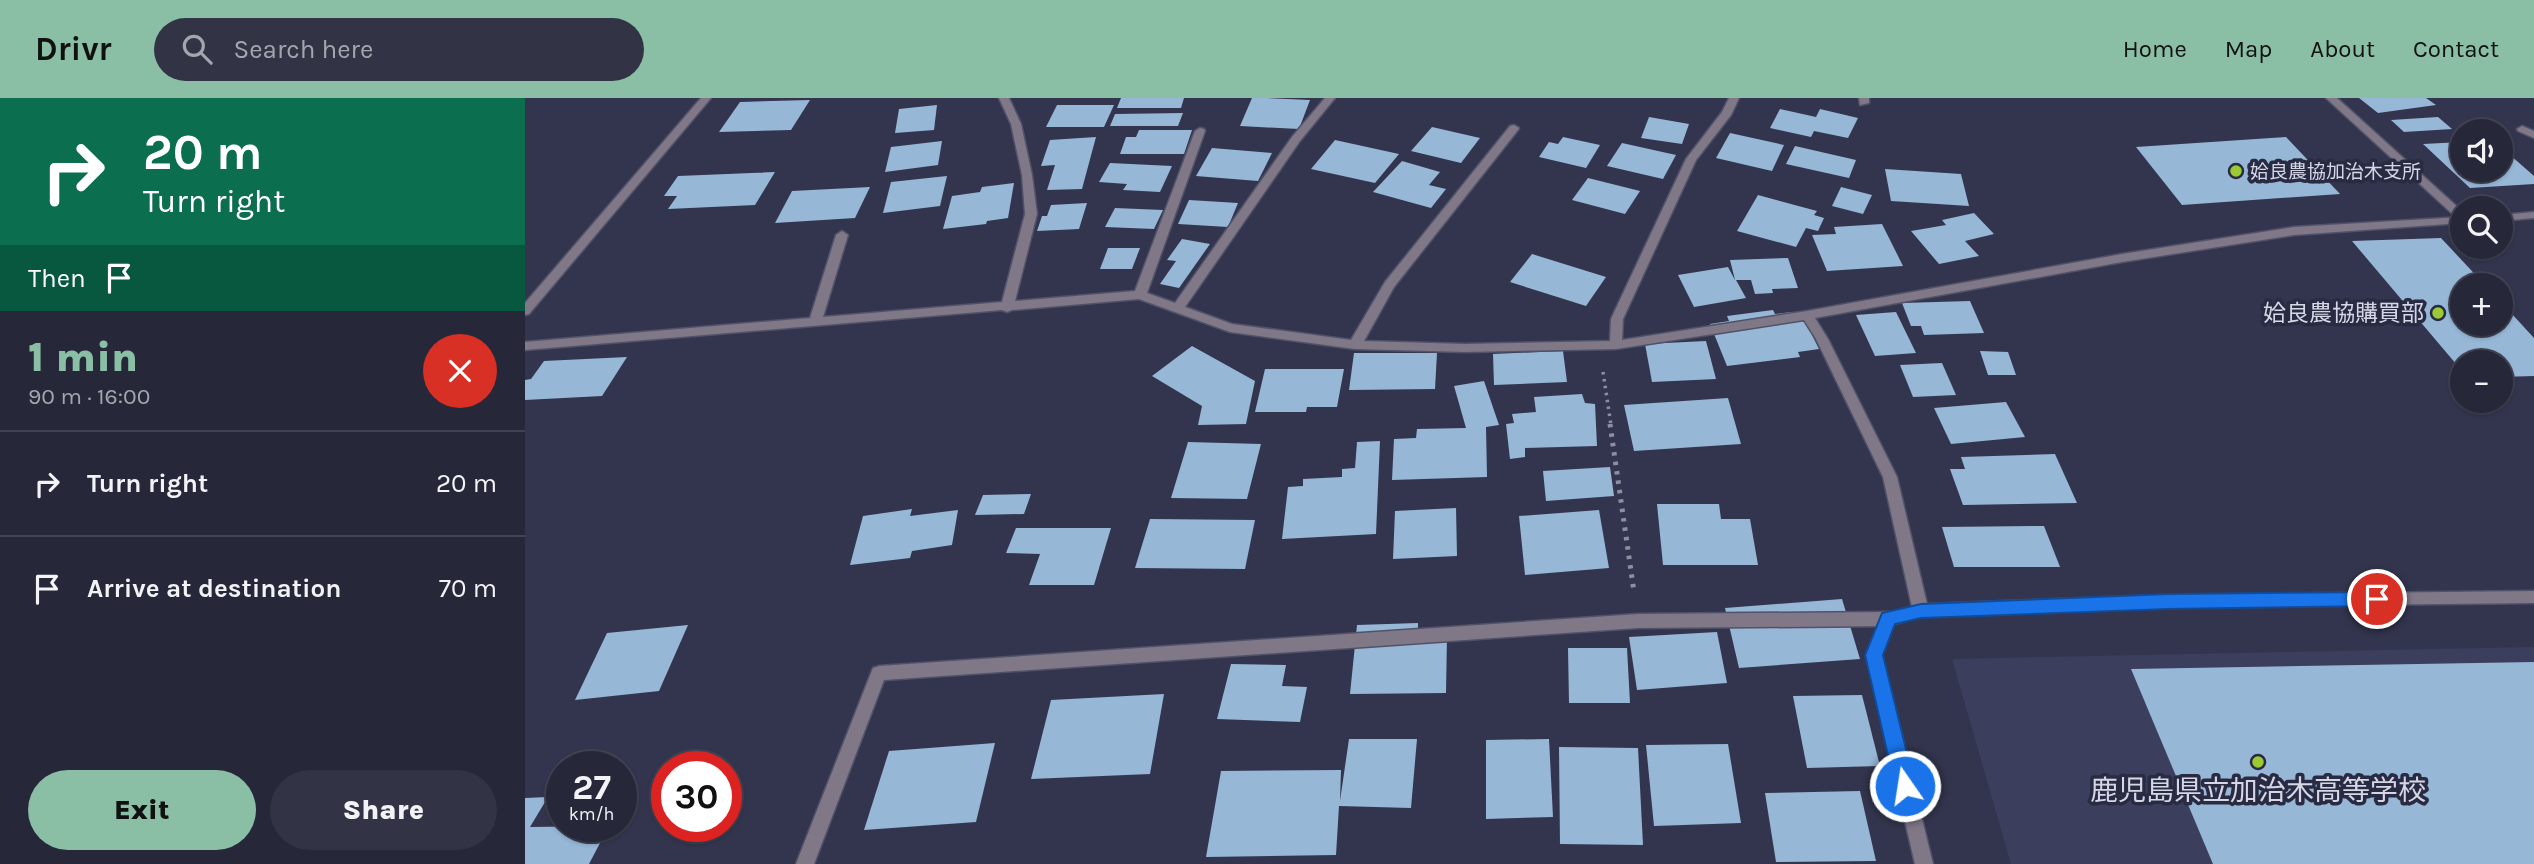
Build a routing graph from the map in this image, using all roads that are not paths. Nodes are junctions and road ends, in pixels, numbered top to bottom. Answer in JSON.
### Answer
{"nodes":[{"id":1,"x":706,"y":98,"type":"edge"},
{"id":2,"x":1003,"y":98,"type":"edge"},
{"id":3,"x":1330,"y":98,"type":"edge"},
{"id":4,"x":1734,"y":98,"type":"edge"},
{"id":5,"x":2331,"y":98,"type":"edge"},
{"id":6,"x":1514,"y":128,"type":"dead end"},
{"id":7,"x":2522,"y":129,"type":"dead end"},
{"id":8,"x":1200,"y":131,"type":"dead end"},
{"id":9,"x":2534,"y":135,"type":"edge"},
{"id":10,"x":2450,"y":208,"type":"edge"},
{"id":11,"x":2534,"y":215,"type":"edge"},
{"id":12,"x":2513,"y":217,"type":"edge"},
{"id":13,"x":2450,"y":220,"type":"edge"},
{"id":14,"x":842,"y":235,"type":"dead end"},
{"id":15,"x":1140,"y":295,"type":"junction"},
{"id":16,"x":1007,"y":308,"type":"junction"},
{"id":17,"x":1178,"y":308,"type":"junction"},
{"id":18,"x":525,"y":311,"type":"edge"},
{"id":19,"x":1807,"y":315,"type":"junction"},
{"id":20,"x":815,"y":323,"type":"junction"},
{"id":21,"x":1355,"y":345,"type":"junction"},
{"id":22,"x":1616,"y":345,"type":"junction"},
{"id":23,"x":525,"y":346,"type":"edge"},
{"id":24,"x":2534,"y":597,"type":"edge"},
{"id":25,"x":1921,"y":611,"type":"junction"},
{"id":26,"x":1888,"y":619,"type":"junction"},
{"id":27,"x":805,"y":864,"type":"edge"},
{"id":28,"x":1924,"y":864,"type":"edge"}],
"edges":[{"from":1,"to":18,"type":"street"},
{"from":2,"to":16,"type":"street"},
{"from":3,"to":17,"type":"street"},
{"from":4,"to":22,"type":"street"},
{"from":5,"to":10,"type":"street"},
{"from":6,"to":21,"type":"street"},
{"from":7,"to":9,"type":"street"},
{"from":8,"to":15,"type":"street"},
{"from":11,"to":12,"type":"street"},
{"from":13,"to":19,"type":"street"},
{"from":14,"to":20,"type":"street"},
{"from":15,"to":16,"type":"street"},
{"from":15,"to":17,"type":"street"},
{"from":16,"to":20,"type":"street"},
{"from":17,"to":21,"type":"street"},
{"from":19,"to":22,"type":"street"},
{"from":19,"to":25,"type":"street"},
{"from":20,"to":23,"type":"street"},
{"from":21,"to":22,"type":"street"},
{"from":24,"to":25,"type":"street"},
{"from":25,"to":26,"type":"street"},
{"from":26,"to":27,"type":"street"},
{"from":26,"to":28,"type":"street"}]}
